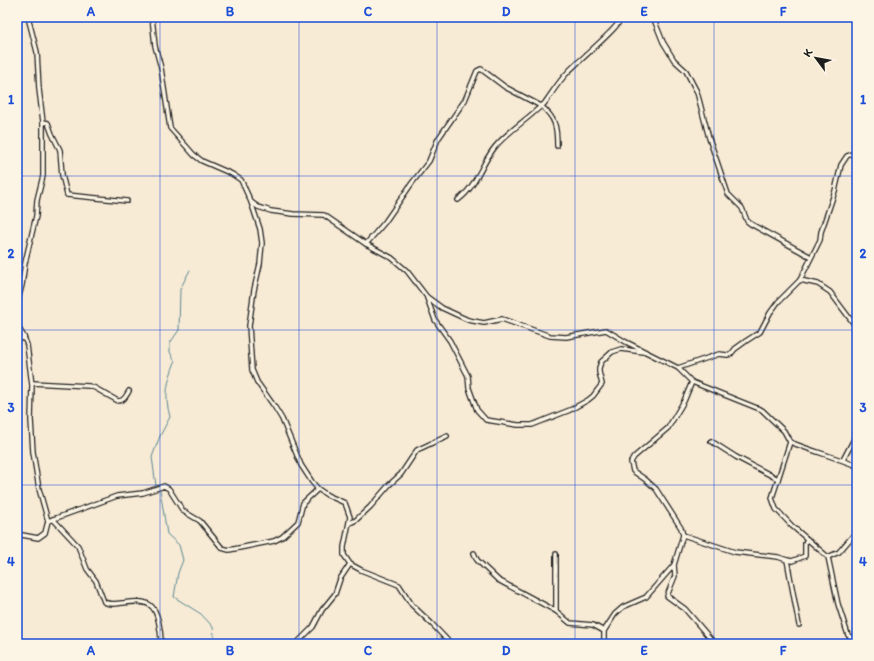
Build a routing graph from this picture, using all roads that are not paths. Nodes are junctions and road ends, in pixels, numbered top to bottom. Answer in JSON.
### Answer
{"nodes":[{"id":1,"x":28,"y":17,"type":"edge"},
{"id":2,"x":152,"y":17,"type":"edge"},
{"id":3,"x":622,"y":17,"type":"edge"},
{"id":4,"x":652,"y":17,"type":"edge"},
{"id":5,"x":541,"y":106,"type":"junction"},
{"id":6,"x":43,"y":122,"type":"junction"},
{"id":7,"x":557,"y":146,"type":"dead end"},
{"id":8,"x":857,"y":152,"type":"edge"},
{"id":9,"x":458,"y":200,"type":"dead end"},
{"id":10,"x":127,"y":201,"type":"dead end"},
{"id":11,"x":251,"y":202,"type":"junction"},
{"id":12,"x":366,"y":244,"type":"junction"},
{"id":13,"x":811,"y":257,"type":"junction"},
{"id":14,"x":800,"y":280,"type":"junction"},
{"id":15,"x":427,"y":297,"type":"junction"},
{"id":16,"x":17,"y":304,"type":"edge"},
{"id":17,"x":17,"y":325,"type":"edge"},
{"id":18,"x":857,"y":328,"type":"edge"},
{"id":19,"x":24,"y":337,"type":"junction"},
{"id":20,"x":17,"y":341,"type":"edge"},
{"id":21,"x":647,"y":353,"type":"junction"},
{"id":22,"x":678,"y":368,"type":"junction"},
{"id":23,"x":692,"y":382,"type":"junction"},
{"id":24,"x":32,"y":383,"type":"junction"},
{"id":25,"x":130,"y":391,"type":"dead end"},
{"id":26,"x":857,"y":414,"type":"edge"},
{"id":27,"x":447,"y":436,"type":"dead end"},
{"id":28,"x":711,"y":441,"type":"dead end"},
{"id":29,"x":790,"y":442,"type":"junction"},
{"id":30,"x":843,"y":460,"type":"junction"},
{"id":31,"x":857,"y":466,"type":"edge"},
{"id":32,"x":778,"y":479,"type":"junction"},
{"id":33,"x":318,"y":489,"type":"junction"},
{"id":34,"x":54,"y":518,"type":"junction"},
{"id":35,"x":48,"y":521,"type":"junction"},
{"id":36,"x":350,"y":523,"type":"junction"},
{"id":37,"x":857,"y":531,"type":"edge"},
{"id":38,"x":683,"y":535,"type":"junction"},
{"id":39,"x":17,"y":536,"type":"edge"},
{"id":40,"x":807,"y":539,"type":"junction"},
{"id":41,"x":474,"y":553,"type":"dead end"},
{"id":42,"x":556,"y":554,"type":"dead end"},
{"id":43,"x":828,"y":557,"type":"junction"},
{"id":44,"x":787,"y":560,"type":"junction"},
{"id":45,"x":350,"y":564,"type":"junction"},
{"id":46,"x":674,"y":565,"type":"junction"},
{"id":47,"x":556,"y":611,"type":"junction"},
{"id":48,"x":799,"y":625,"type":"dead end"},
{"id":49,"x":604,"y":631,"type":"junction"},
{"id":50,"x":857,"y":643,"type":"edge"},
{"id":51,"x":161,"y":644,"type":"edge"},
{"id":52,"x":296,"y":644,"type":"edge"},
{"id":53,"x":451,"y":644,"type":"edge"},
{"id":54,"x":604,"y":644,"type":"edge"},
{"id":55,"x":715,"y":644,"type":"edge"}],
"edges":[{"from":1,"to":6,"type":"street"},
{"from":2,"to":11,"type":"street"},
{"from":3,"to":5,"type":"street"},
{"from":4,"to":13,"type":"street"},
{"from":5,"to":7,"type":"street"},
{"from":5,"to":9,"type":"street"},
{"from":5,"to":12,"type":"street"},
{"from":6,"to":10,"type":"street"},
{"from":6,"to":16,"type":"street"},
{"from":8,"to":13,"type":"street"},
{"from":11,"to":12,"type":"street"},
{"from":11,"to":33,"type":"street"},
{"from":12,"to":15,"type":"street"},
{"from":13,"to":14,"type":"street"},
{"from":14,"to":18,"type":"street"},
{"from":14,"to":22,"type":"street"},
{"from":15,"to":21,"type":"street"},
{"from":15,"to":21,"type":"street"},
{"from":17,"to":19,"type":"street"},
{"from":19,"to":20,"type":"street"},
{"from":19,"to":24,"type":"street"},
{"from":21,"to":22,"type":"street"},
{"from":22,"to":23,"type":"street"},
{"from":23,"to":29,"type":"street"},
{"from":23,"to":38,"type":"street"},
{"from":24,"to":25,"type":"street"},
{"from":24,"to":35,"type":"street"},
{"from":26,"to":30,"type":"street"},
{"from":27,"to":36,"type":"street"},
{"from":28,"to":32,"type":"street"},
{"from":29,"to":30,"type":"street"},
{"from":29,"to":32,"type":"street"},
{"from":30,"to":31,"type":"street"},
{"from":32,"to":40,"type":"street"},
{"from":33,"to":34,"type":"street"},
{"from":33,"to":36,"type":"street"},
{"from":34,"to":35,"type":"street"},
{"from":34,"to":51,"type":"street"},
{"from":35,"to":39,"type":"street"},
{"from":36,"to":45,"type":"street"},
{"from":37,"to":43,"type":"street"},
{"from":38,"to":44,"type":"street"},
{"from":38,"to":46,"type":"street"},
{"from":40,"to":43,"type":"street"},
{"from":40,"to":44,"type":"street"},
{"from":41,"to":47,"type":"street"},
{"from":42,"to":47,"type":"street"},
{"from":43,"to":50,"type":"street"},
{"from":44,"to":48,"type":"street"},
{"from":45,"to":52,"type":"street"},
{"from":45,"to":53,"type":"street"},
{"from":46,"to":49,"type":"street"},
{"from":46,"to":55,"type":"street"},
{"from":47,"to":49,"type":"street"},
{"from":49,"to":54,"type":"street"}]}
